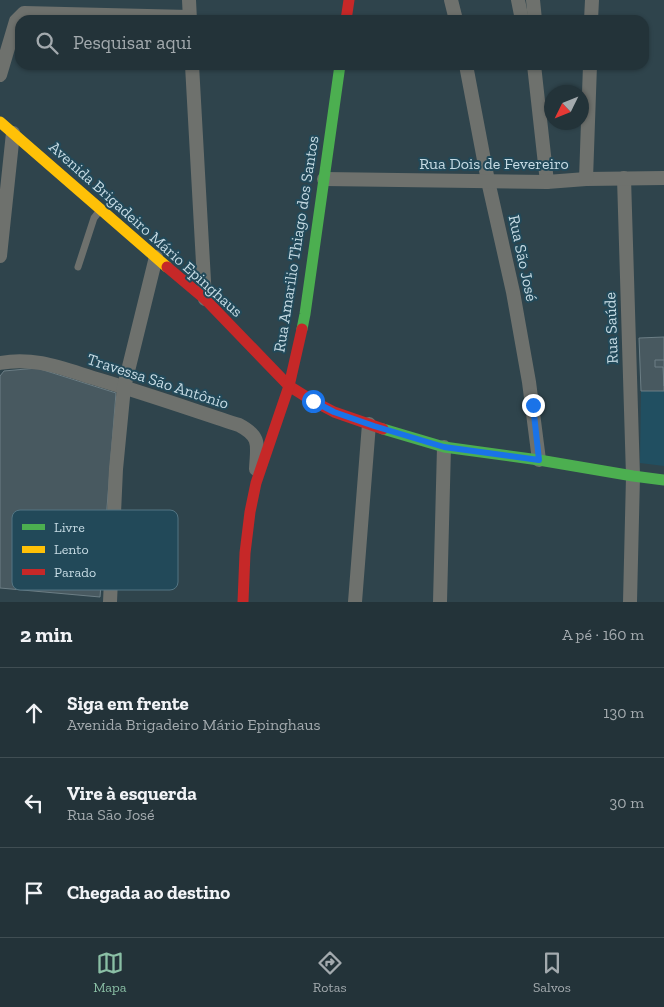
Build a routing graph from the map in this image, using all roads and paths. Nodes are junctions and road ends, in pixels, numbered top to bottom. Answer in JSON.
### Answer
{"nodes":[{"id":1,"x":189,"y":0,"type":"edge"},
{"id":2,"x":349,"y":0,"type":"edge"},
{"id":3,"x":451,"y":0,"type":"edge"},
{"id":4,"x":518,"y":0,"type":"edge"},
{"id":5,"x":533,"y":0,"type":"edge"},
{"id":6,"x":592,"y":0,"type":"edge"},
{"id":7,"x":22,"y":15,"type":"edge"},
{"id":8,"x":90,"y":15,"type":"edge"},
{"id":9,"x":190,"y":15,"type":"edge"},
{"id":10,"x":347,"y":15,"type":"edge"},
{"id":11,"x":455,"y":15,"type":"edge"},
{"id":12,"x":521,"y":15,"type":"edge"},
{"id":13,"x":534,"y":15,"type":"edge"},
{"id":14,"x":592,"y":15,"type":"edge"},
{"id":15,"x":15,"y":24,"type":"edge"},
{"id":16,"x":192,"y":70,"type":"edge"},
{"id":17,"x":339,"y":70,"type":"edge"},
{"id":18,"x":467,"y":70,"type":"edge"},
{"id":19,"x":535,"y":70,"type":"edge"},
{"id":20,"x":590,"y":70,"type":"edge"},
{"id":21,"x":0,"y":75,"type":"edge"},
{"id":22,"x":0,"y":122,"type":"edge"},
{"id":23,"x":13,"y":133,"type":"junction"},
{"id":24,"x":624,"y":178,"type":"junction"},
{"id":25,"x":664,"y":178,"type":"edge"},
{"id":26,"x":324,"y":179,"type":"junction"},
{"id":27,"x":586,"y":179,"type":"junction"},
{"id":28,"x":488,"y":181,"type":"junction"},
{"id":29,"x":547,"y":182,"type":"junction"},
{"id":30,"x":3,"y":200,"type":"edge"},
{"id":31,"x":101,"y":209,"type":"junction"},
{"id":32,"x":0,"y":256,"type":"edge"},
{"id":33,"x":156,"y":257,"type":"junction"},
{"id":34,"x":78,"y":267,"type":"dead end"},
{"id":35,"x":205,"y":299,"type":"junction"},
{"id":36,"x":0,"y":363,"type":"edge"},
{"id":37,"x":289,"y":386,"type":"junction"},
{"id":38,"x":124,"y":387,"type":"junction"},
{"id":39,"x":369,"y":424,"type":"junction"},
{"id":40,"x":444,"y":447,"type":"junction"},
{"id":41,"x":539,"y":460,"type":"junction"},
{"id":42,"x":633,"y":476,"type":"junction"},
{"id":43,"x":664,"y":480,"type":"edge"},
{"id":44,"x":256,"y":483,"type":"junction"},
{"id":45,"x":114,"y":510,"type":"edge"},
{"id":46,"x":244,"y":602,"type":"edge"},
{"id":47,"x":355,"y":602,"type":"edge"},
{"id":48,"x":440,"y":602,"type":"edge"},
{"id":49,"x":630,"y":602,"type":"edge"}],
"edges":[{"from":1,"to":9,"type":"street"},
{"from":2,"to":10,"type":"street"},
{"from":3,"to":11,"type":"street"},
{"from":4,"to":12,"type":"street"},
{"from":5,"to":13,"type":"street"},
{"from":6,"to":14,"type":"street"},
{"from":7,"to":8,"type":"street"},
{"from":15,"to":21,"type":"street"},
{"from":16,"to":35,"type":"street"},
{"from":17,"to":26,"type":"street","name":"Rua Amarilio Thiago dos Santos"},
{"from":18,"to":28,"type":"street","name":"Rua São José"},
{"from":19,"to":29,"type":"street"},
{"from":20,"to":27,"type":"street"},
{"from":22,"to":23,"type":"street","name":"Avenida Brigadeiro Mário Epinghaus"},
{"from":23,"to":30,"type":"street"},
{"from":23,"to":31,"type":"street","name":"Avenida Brigadeiro Mário Epinghaus"},
{"from":24,"to":25,"type":"street","name":"Rua Dois de Fevereiro"},
{"from":24,"to":27,"type":"street","name":"Rua Dois de Fevereiro"},
{"from":24,"to":42,"type":"street","name":"Rua Saúde"},
{"from":26,"to":28,"type":"street","name":"Rua Dois de Fevereiro"},
{"from":26,"to":37,"type":"street","name":"Rua Amarilio Thiago dos Santos"},
{"from":27,"to":29,"type":"street","name":"Rua Dois de Fevereiro"},
{"from":28,"to":29,"type":"street","name":"Rua Dois de Fevereiro"},
{"from":28,"to":41,"type":"street","name":"Rua São José"},
{"from":30,"to":32,"type":"street"},
{"from":31,"to":33,"type":"street","name":"Avenida Brigadeiro Mário Epinghaus"},
{"from":31,"to":34,"type":"lane"},
{"from":33,"to":35,"type":"street","name":"Avenida Brigadeiro Mário Epinghaus"},
{"from":33,"to":38,"type":"street"},
{"from":35,"to":37,"type":"street","name":"Avenida Brigadeiro Mário Epinghaus"},
{"from":36,"to":38,"type":"street","name":"Travessa São Antônio"},
{"from":37,"to":39,"type":"street","name":"Avenida Brigadeiro Mário Epinghaus"},
{"from":37,"to":44,"type":"street","name":"Rua Amarilio Thiago dos Santos"},
{"from":38,"to":44,"type":"street","name":"Travessa São Antônio"},
{"from":38,"to":45,"type":"street"},
{"from":39,"to":40,"type":"street","name":"Avenida Brigadeiro Mário Epinghaus"},
{"from":39,"to":47,"type":"street"},
{"from":40,"to":41,"type":"street","name":"Avenida Brigadeiro Mário Epinghaus"},
{"from":40,"to":48,"type":"street"},
{"from":41,"to":42,"type":"street","name":"Avenida Brigadeiro Mário Epinghaus"},
{"from":42,"to":43,"type":"street","name":"Avenida Brigadeiro Mário Epinghaus"},
{"from":42,"to":49,"type":"street","name":"Rua Saúde"},
{"from":44,"to":46,"type":"street","name":"Rua Amarilio Thiago dos Santos"}]}
